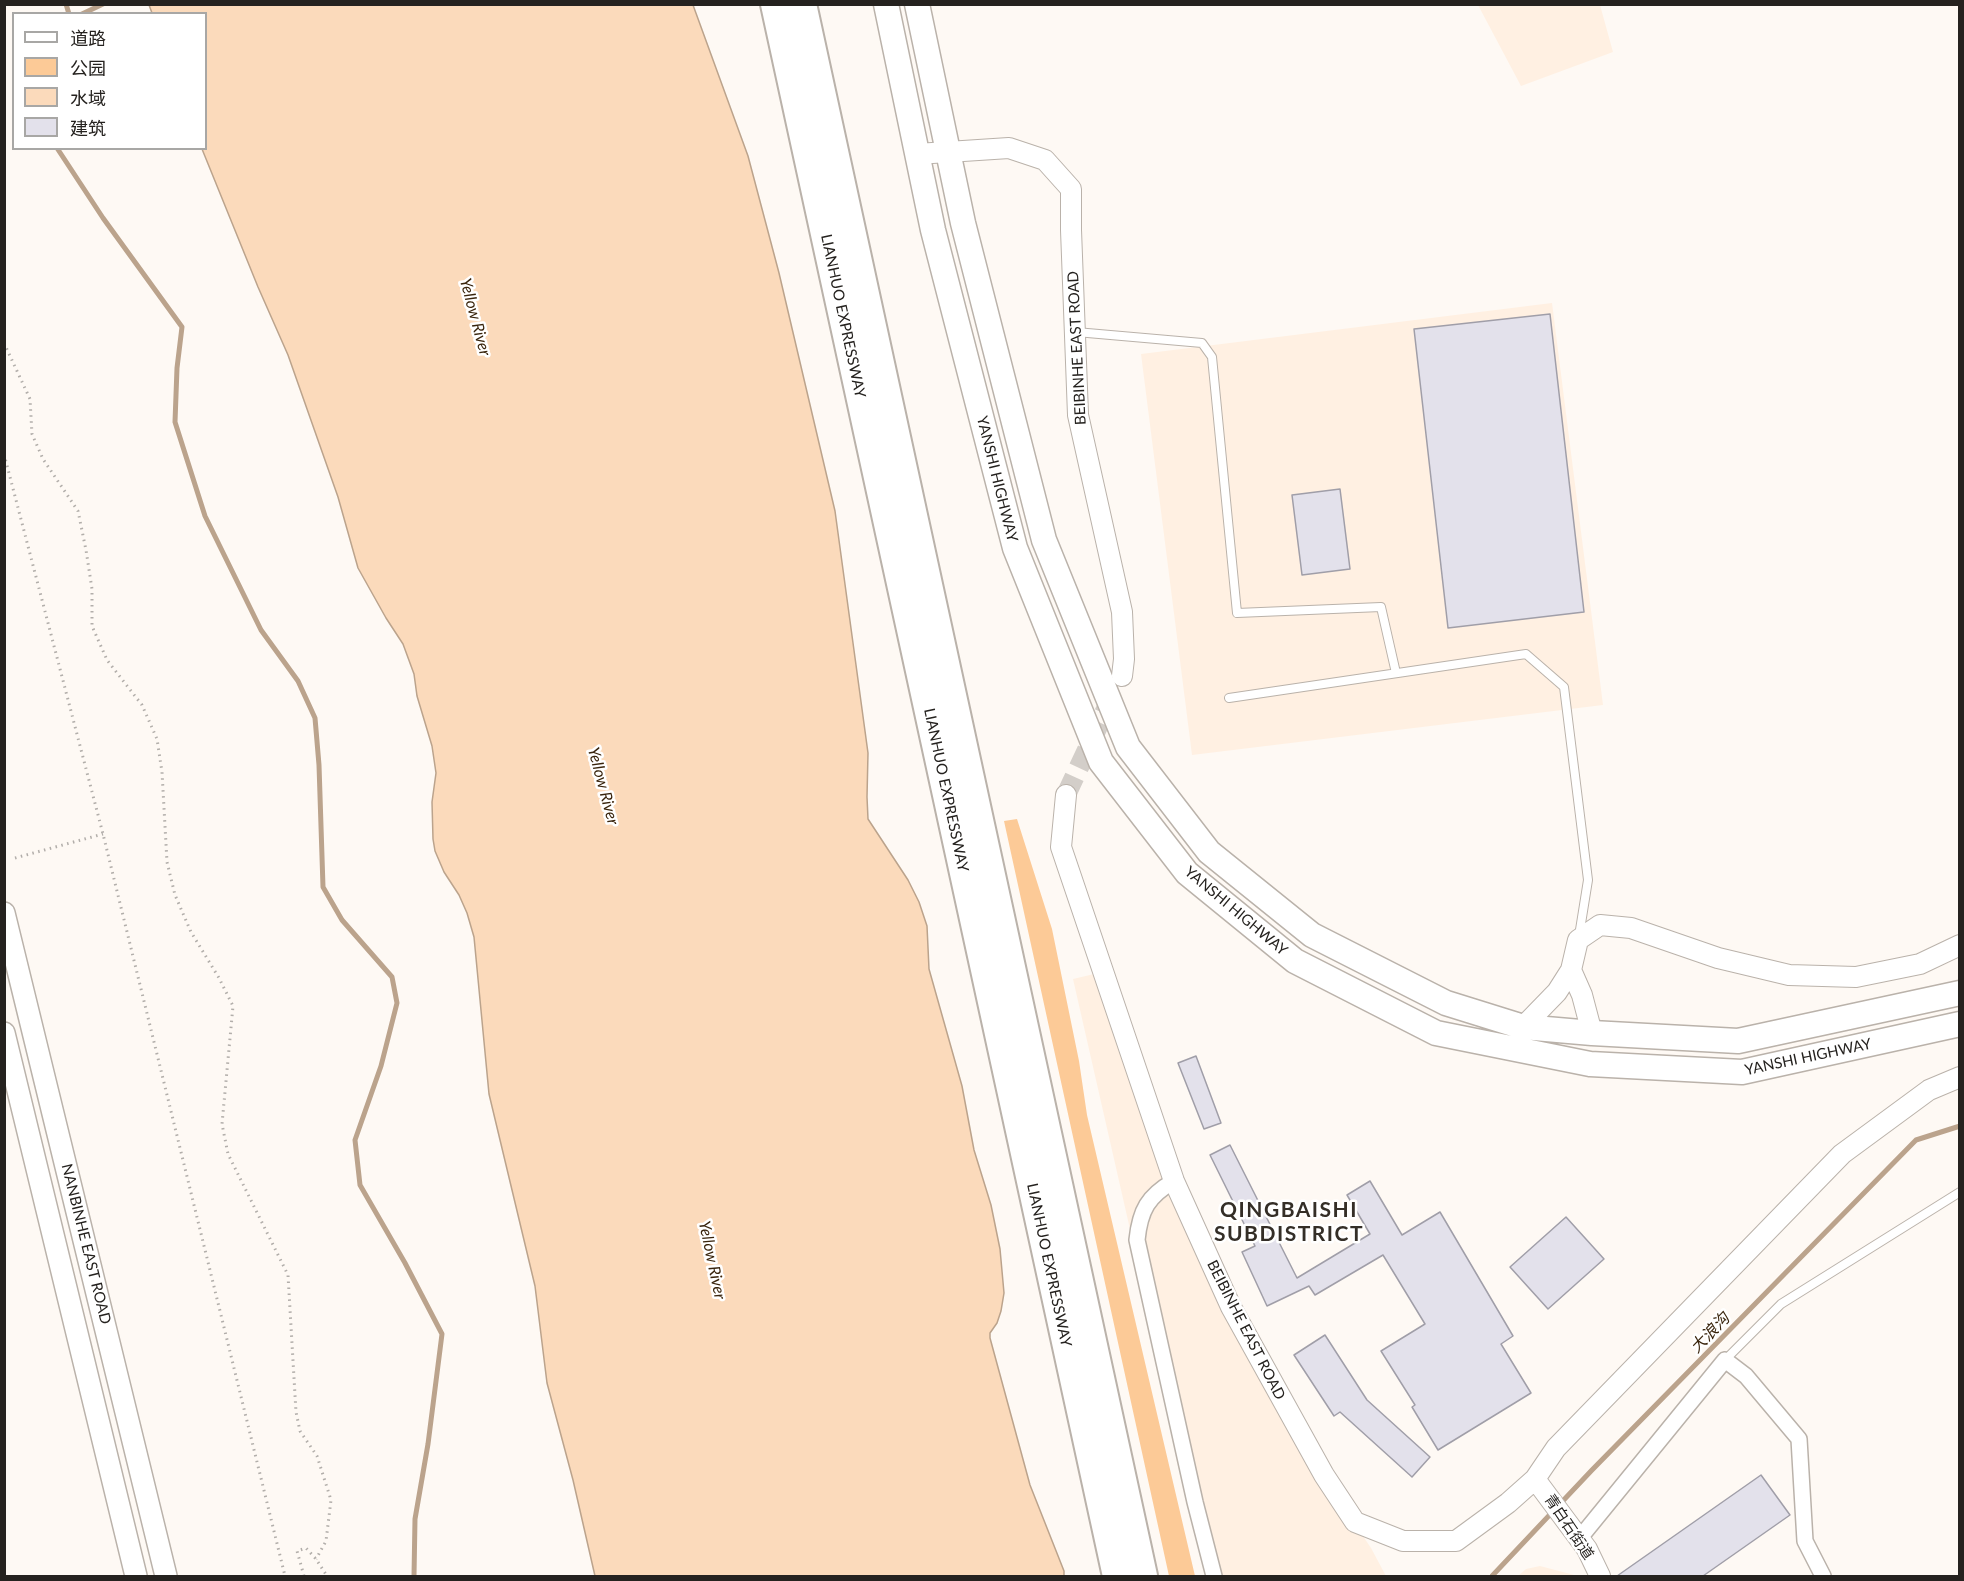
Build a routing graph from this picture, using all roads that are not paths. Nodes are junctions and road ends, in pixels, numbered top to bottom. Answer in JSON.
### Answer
{"nodes":[{"id":1,"x":775,"y":4,"type":"edge"},
{"id":2,"x":802,"y":4,"type":"edge"},
{"id":3,"x":886,"y":4,"type":"edge"},
{"id":4,"x":917,"y":4,"type":"edge"},
{"id":5,"x":948,"y":151,"type":"junction"},
{"id":6,"x":917,"y":154,"type":"junction"},
{"id":7,"x":1075,"y":331,"type":"junction"},
{"id":8,"x":1396,"y":674,"type":"junction"},
{"id":9,"x":1122,"y":676,"type":"tunnel mouth"},
{"id":10,"x":1229,"y":698,"type":"dead end"},
{"id":11,"x":1066,"y":795,"type":"tunnel mouth"},
{"id":12,"x":4,"y":913,"type":"edge"},
{"id":13,"x":1578,"y":940,"type":"junction"},
{"id":14,"x":1959,"y":945,"type":"edge"},
{"id":15,"x":1571,"y":970,"type":"junction"},
{"id":16,"x":1959,"y":993,"type":"edge"},
{"id":17,"x":1950,"y":1026,"type":"edge"},
{"id":18,"x":1523,"y":1027,"type":"junction"},
{"id":19,"x":4,"y":1033,"type":"edge"},
{"id":20,"x":1592,"y":1033,"type":"junction"},
{"id":21,"x":1959,"y":1077,"type":"edge"},
{"id":22,"x":1174,"y":1181,"type":"junction"},
{"id":23,"x":1959,"y":1192,"type":"edge"},
{"id":24,"x":1725,"y":1360,"type":"junction"},
{"id":25,"x":1540,"y":1486,"type":"junction"},
{"id":26,"x":1575,"y":1533,"type":"junction"},
{"id":27,"x":136,"y":1576,"type":"edge"},
{"id":28,"x":166,"y":1576,"type":"edge"},
{"id":29,"x":1117,"y":1576,"type":"edge"},
{"id":30,"x":1143,"y":1576,"type":"edge"},
{"id":31,"x":1214,"y":1576,"type":"edge"},
{"id":32,"x":1600,"y":1576,"type":"edge"},
{"id":33,"x":1823,"y":1576,"type":"edge"}],
"edges":[{"from":1,"to":29,"type":"highway","name":"LIANHUO EXPRESSWAY"},
{"from":2,"to":30,"type":"highway","name":"LIANHUO EXPRESSWAY"},
{"from":3,"to":6,"type":"main road"},
{"from":4,"to":5,"type":"main road"},
{"from":5,"to":6,"type":"street","name":"BEIBINHE EAST ROAD"},
{"from":5,"to":7,"type":"street","name":"BEIBINHE EAST ROAD"},
{"from":5,"to":18,"type":"main road","name":"YANSHI HIGHWAY"},
{"from":6,"to":17,"type":"main road","name":"YANSHI HIGHWAY"},
{"from":7,"to":8,"type":"lane"},
{"from":7,"to":9,"type":"street","name":"BEIBINHE EAST ROAD"},
{"from":8,"to":10,"type":"lane"},
{"from":8,"to":13,"type":"lane"},
{"from":11,"to":22,"type":"street","name":"BEIBINHE EAST ROAD"},
{"from":12,"to":28,"type":"main road","name":"NANBINHE EAST ROAD"},
{"from":13,"to":14,"type":"street"},
{"from":13,"to":15,"type":"street"},
{"from":15,"to":18,"type":"street"},
{"from":15,"to":20,"type":"street"},
{"from":16,"to":20,"type":"main road","name":"YANSHI HIGHWAY"},
{"from":18,"to":20,"type":"main road","name":"YANSHI HIGHWAY"},
{"from":19,"to":27,"type":"main road","name":"NANBINHE EAST ROAD"},
{"from":21,"to":25,"type":"street"},
{"from":22,"to":25,"type":"street","name":"BEIBINHE EAST ROAD"},
{"from":22,"to":31,"type":"street"},
{"from":23,"to":24,"type":"lane"},
{"from":24,"to":26,"type":"street"},
{"from":24,"to":33,"type":"street"},
{"from":25,"to":26,"type":"street","name":"青白石街道"},
{"from":26,"to":32,"type":"street","name":"青白石街道"}]}
